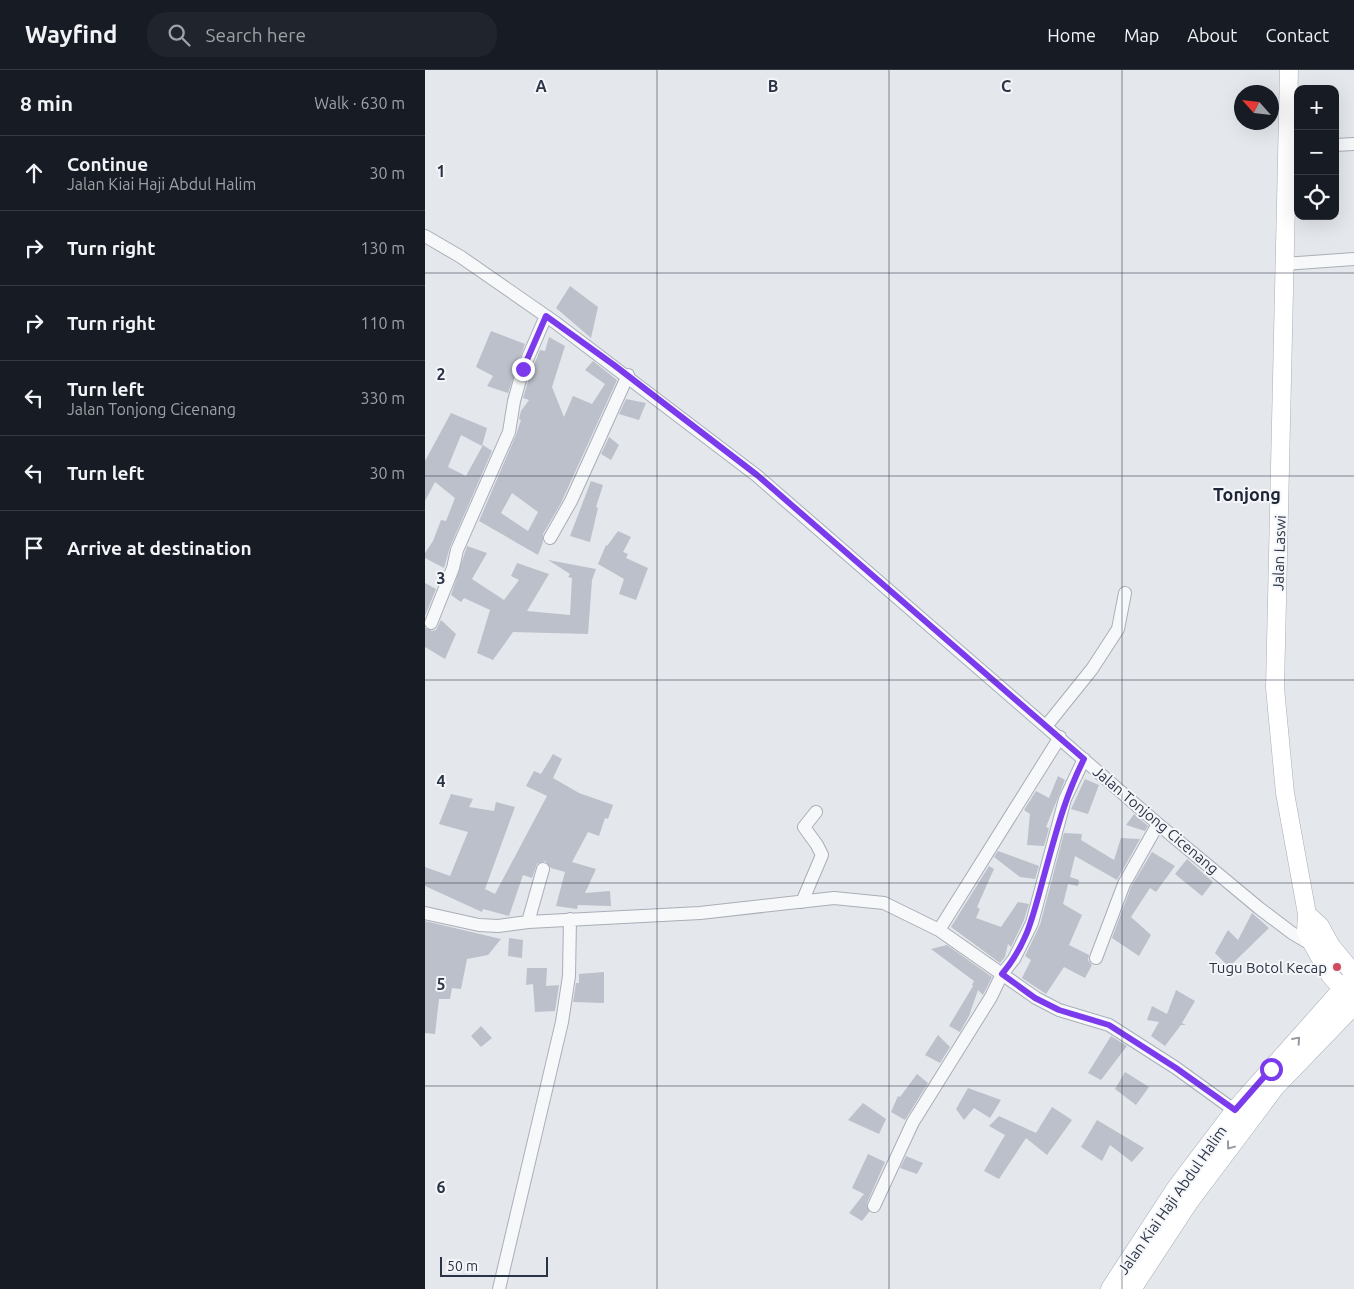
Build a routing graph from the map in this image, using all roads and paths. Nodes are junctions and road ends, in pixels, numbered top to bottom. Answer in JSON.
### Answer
{"nodes":[{"id":1,"x":1289,"y":70,"type":"edge"},
{"id":2,"x":1354,"y":144,"type":"edge"},
{"id":3,"x":1339,"y":145,"type":"edge"},
{"id":4,"x":1292,"y":149,"type":"edge"},
{"id":5,"x":425,"y":236,"type":"edge"},
{"id":6,"x":1354,"y":259,"type":"edge"},
{"id":7,"x":1284,"y":264,"type":"junction"},
{"id":8,"x":546,"y":316,"type":"junction"},
{"id":9,"x":628,"y":375,"type":"junction"},
{"id":10,"x":550,"y":538,"type":"dead end"},
{"id":11,"x":1125,"y":594,"type":"dead end"},
{"id":12,"x":431,"y":623,"type":"dead end"},
{"id":13,"x":1047,"y":725,"type":"junction"},
{"id":14,"x":1060,"y":737,"type":"junction"},
{"id":15,"x":1084,"y":759,"type":"junction"},
{"id":16,"x":816,"y":812,"type":"dead end"},
{"id":17,"x":1159,"y":824,"type":"junction"},
{"id":18,"x":543,"y":870,"type":"dead end"},
{"id":19,"x":802,"y":902,"type":"junction"},
{"id":20,"x":425,"y":912,"type":"edge"},
{"id":21,"x":569,"y":919,"type":"junction"},
{"id":22,"x":528,"y":922,"type":"junction"},
{"id":23,"x":939,"y":930,"type":"junction"},
{"id":24,"x":1321,"y":944,"type":"junction"},
{"id":25,"x":1096,"y":958,"type":"dead end"},
{"id":26,"x":1002,"y":974,"type":"junction"},
{"id":27,"x":1352,"y":989,"type":"edge"},
{"id":28,"x":1242,"y":1116,"type":"junction"},
{"id":29,"x":874,"y":1206,"type":"dead end"},
{"id":30,"x":499,"y":1289,"type":"edge"},
{"id":31,"x":1111,"y":1289,"type":"edge"},
{"id":32,"x":1131,"y":1289,"type":"edge"}],
"edges":[{"from":1,"to":4,"type":"main road","name":"Jalan Laswi"},
{"from":2,"to":3,"type":"street"},
{"from":4,"to":7,"type":"main road","name":"Jalan Laswi"},
{"from":5,"to":8,"type":"street","name":"Jalan Tonjong Cicenang"},
{"from":6,"to":7,"type":"street"},
{"from":7,"to":24,"type":"main road","name":"Jalan Laswi"},
{"from":8,"to":9,"type":"street","name":"Jalan Tonjong Cicenang"},
{"from":8,"to":12,"type":"street"},
{"from":9,"to":10,"type":"street"},
{"from":9,"to":13,"type":"street","name":"Jalan Tonjong Cicenang"},
{"from":11,"to":13,"type":"street"},
{"from":13,"to":14,"type":"street","name":"Jalan Tonjong Cicenang"},
{"from":14,"to":15,"type":"street","name":"Jalan Tonjong Cicenang"},
{"from":14,"to":23,"type":"street"},
{"from":15,"to":17,"type":"street","name":"Jalan Tonjong Cicenang"},
{"from":15,"to":26,"type":"street"},
{"from":16,"to":19,"type":"street"},
{"from":17,"to":24,"type":"street","name":"Jalan Tonjong Cicenang"},
{"from":17,"to":25,"type":"street"},
{"from":18,"to":22,"type":"street"},
{"from":19,"to":21,"type":"street"},
{"from":19,"to":23,"type":"street"},
{"from":20,"to":22,"type":"street"},
{"from":21,"to":22,"type":"street"},
{"from":21,"to":30,"type":"street"},
{"from":23,"to":26,"type":"street"},
{"from":24,"to":27,"type":"main road","name":"Jalan Laswi"},
{"from":26,"to":28,"type":"street"},
{"from":26,"to":29,"type":"street"},
{"from":27,"to":28,"type":"main road","name":"Jalan Kiai Haji Abdul Halim"},
{"from":28,"to":31,"type":"main road","name":"Jalan Kiai Haji Abdul Halim"},
{"from":28,"to":32,"type":"main road","name":"Jalan Kiai Haji Abdul Halim","one_way":true}]}
